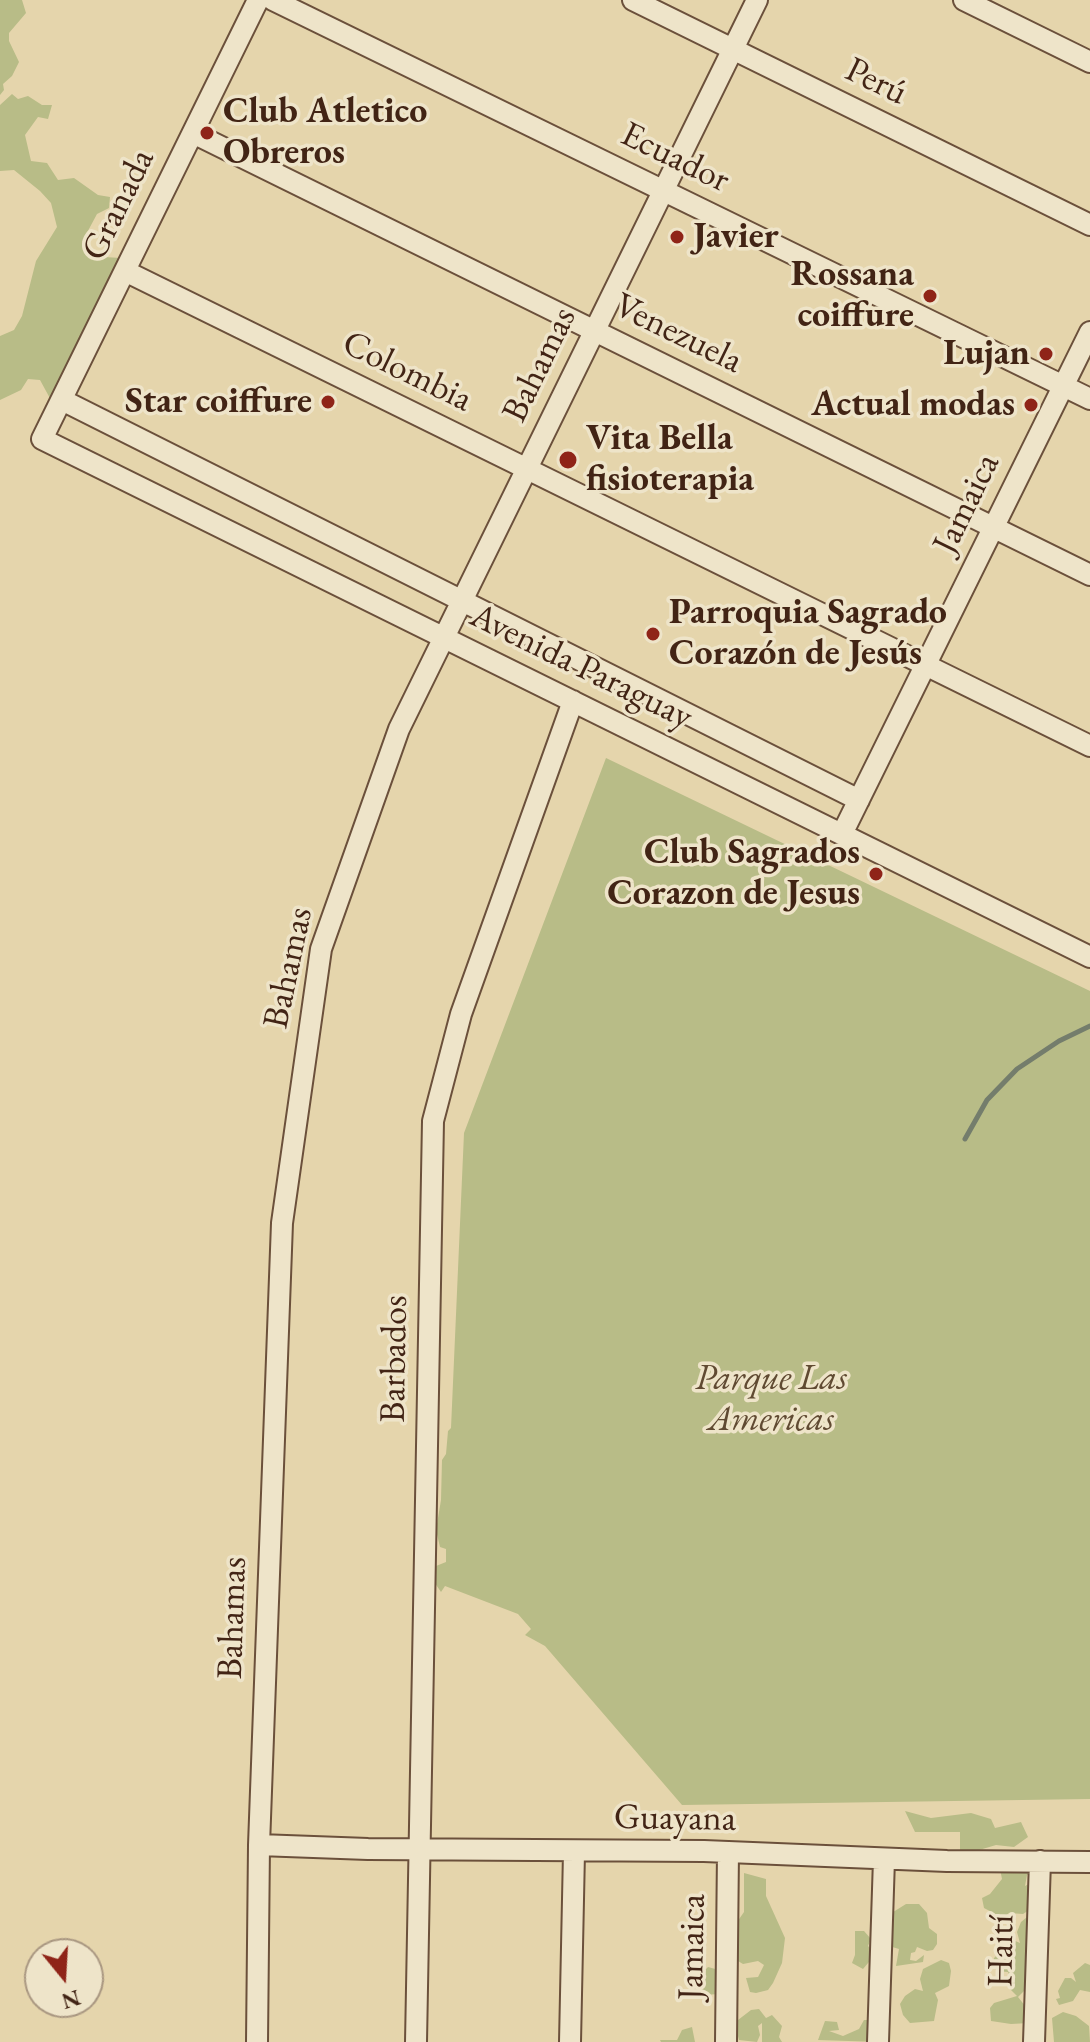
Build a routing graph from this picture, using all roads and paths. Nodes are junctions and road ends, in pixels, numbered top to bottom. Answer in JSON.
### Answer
{"nodes":[{"id":1,"x":258,"y":0,"type":"edge"},
{"id":2,"x":273,"y":0,"type":"edge"},
{"id":3,"x":633,"y":0,"type":"edge"},
{"id":4,"x":757,"y":0,"type":"edge"},
{"id":5,"x":964,"y":0,"type":"edge"},
{"id":6,"x":733,"y":49,"type":"junction"},
{"id":7,"x":1090,"y":62,"type":"edge"},
{"id":8,"x":193,"y":133,"type":"junction"},
{"id":9,"x":663,"y":190,"type":"junction"},
{"id":10,"x":1090,"y":225,"type":"edge"},
{"id":11,"x":125,"y":271,"type":"junction"},
{"id":12,"x":594,"y":331,"type":"junction"},
{"id":13,"x":1090,"y":332,"type":"edge"},
{"id":14,"x":1063,"y":386,"type":"junction"},
{"id":15,"x":1090,"y":399,"type":"edge"},
{"id":16,"x":62,"y":400,"type":"junction"},
{"id":17,"x":42,"y":439,"type":"joint"},
{"id":18,"x":526,"y":468,"type":"junction"},
{"id":19,"x":994,"y":528,"type":"junction"},
{"id":20,"x":1090,"y":575,"type":"edge"},
{"id":21,"x":461,"y":601,"type":"junction"},
{"id":22,"x":444,"y":637,"type":"junction"},
{"id":23,"x":926,"y":665,"type":"junction"},
{"id":24,"x":573,"y":701,"type":"junction"},
{"id":25,"x":1090,"y":746,"type":"edge"},
{"id":26,"x":859,"y":800,"type":"junction"},
{"id":27,"x":842,"y":834,"type":"junction"},
{"id":28,"x":1090,"y":957,"type":"edge"},
{"id":29,"x":259,"y":1845,"type":"junction"},
{"id":30,"x":420,"y":1850,"type":"junction"},
{"id":31,"x":574,"y":1852,"type":"junction"},
{"id":32,"x":728,"y":1852,"type":"junction"},
{"id":33,"x":884,"y":1859,"type":"junction"},
{"id":34,"x":1040,"y":1861,"type":"junction"},
{"id":35,"x":1090,"y":1862,"type":"edge"},
{"id":36,"x":257,"y":2042,"type":"edge"},
{"id":37,"x":416,"y":2042,"type":"edge"},
{"id":38,"x":570,"y":2042,"type":"edge"},
{"id":39,"x":726,"y":2042,"type":"edge"},
{"id":40,"x":878,"y":2042,"type":"edge"},
{"id":41,"x":1034,"y":2042,"type":"edge"}],
"edges":[{"from":1,"to":8,"type":"street","name":"Granada"},
{"from":2,"to":9,"type":"street","name":"Ecuador"},
{"from":3,"to":6,"type":"street","name":"Perú"},
{"from":4,"to":6,"type":"street","name":"Bahamas"},
{"from":5,"to":7,"type":"street"},
{"from":6,"to":9,"type":"street","name":"Bahamas"},
{"from":6,"to":10,"type":"street","name":"Perú"},
{"from":8,"to":11,"type":"street","name":"Granada"},
{"from":8,"to":12,"type":"street","name":"Venezuela"},
{"from":9,"to":12,"type":"street","name":"Bahamas"},
{"from":9,"to":14,"type":"street","name":"Ecuador"},
{"from":11,"to":16,"type":"street","name":"Granada"},
{"from":11,"to":18,"type":"street","name":"Colombia"},
{"from":12,"to":18,"type":"street","name":"Bahamas"},
{"from":12,"to":19,"type":"street","name":"Venezuela"},
{"from":13,"to":14,"type":"street","name":"Jamaica"},
{"from":14,"to":15,"type":"street","name":"Ecuador"},
{"from":14,"to":19,"type":"street","name":"Jamaica"},
{"from":16,"to":17,"type":"street","name":"Granada"},
{"from":16,"to":21,"type":"street"},
{"from":17,"to":22,"type":"street","name":"Avenida Paraguay"},
{"from":18,"to":21,"type":"street","name":"Bahamas"},
{"from":18,"to":23,"type":"street","name":"Colombia"},
{"from":19,"to":20,"type":"street","name":"Venezuela"},
{"from":19,"to":23,"type":"street","name":"Jamaica"},
{"from":21,"to":22,"type":"street","name":"Bahamas"},
{"from":21,"to":26,"type":"street"},
{"from":22,"to":24,"type":"street","name":"Avenida Paraguay"},
{"from":22,"to":29,"type":"street","name":"Bahamas"},
{"from":23,"to":25,"type":"street","name":"Colombia"},
{"from":23,"to":26,"type":"street","name":"Jamaica"},
{"from":24,"to":27,"type":"street","name":"Avenida Paraguay"},
{"from":24,"to":30,"type":"street","name":"Barbados"},
{"from":26,"to":27,"type":"street","name":"Jamaica"},
{"from":27,"to":28,"type":"street","name":"Avenida Paraguay"},
{"from":29,"to":30,"type":"street","name":"Guayana"},
{"from":29,"to":36,"type":"street","name":"Bahamas"},
{"from":30,"to":31,"type":"street","name":"Guayana"},
{"from":30,"to":37,"type":"street","name":"Barbados"},
{"from":31,"to":32,"type":"street","name":"Guayana"},
{"from":31,"to":38,"type":"street"},
{"from":32,"to":33,"type":"street","name":"Guayana"},
{"from":32,"to":39,"type":"street","name":"Jamaica"},
{"from":33,"to":34,"type":"street","name":"Guayana"},
{"from":33,"to":40,"type":"street"},
{"from":34,"to":35,"type":"street","name":"Guayana"},
{"from":34,"to":41,"type":"street","name":"Haití"}]}
